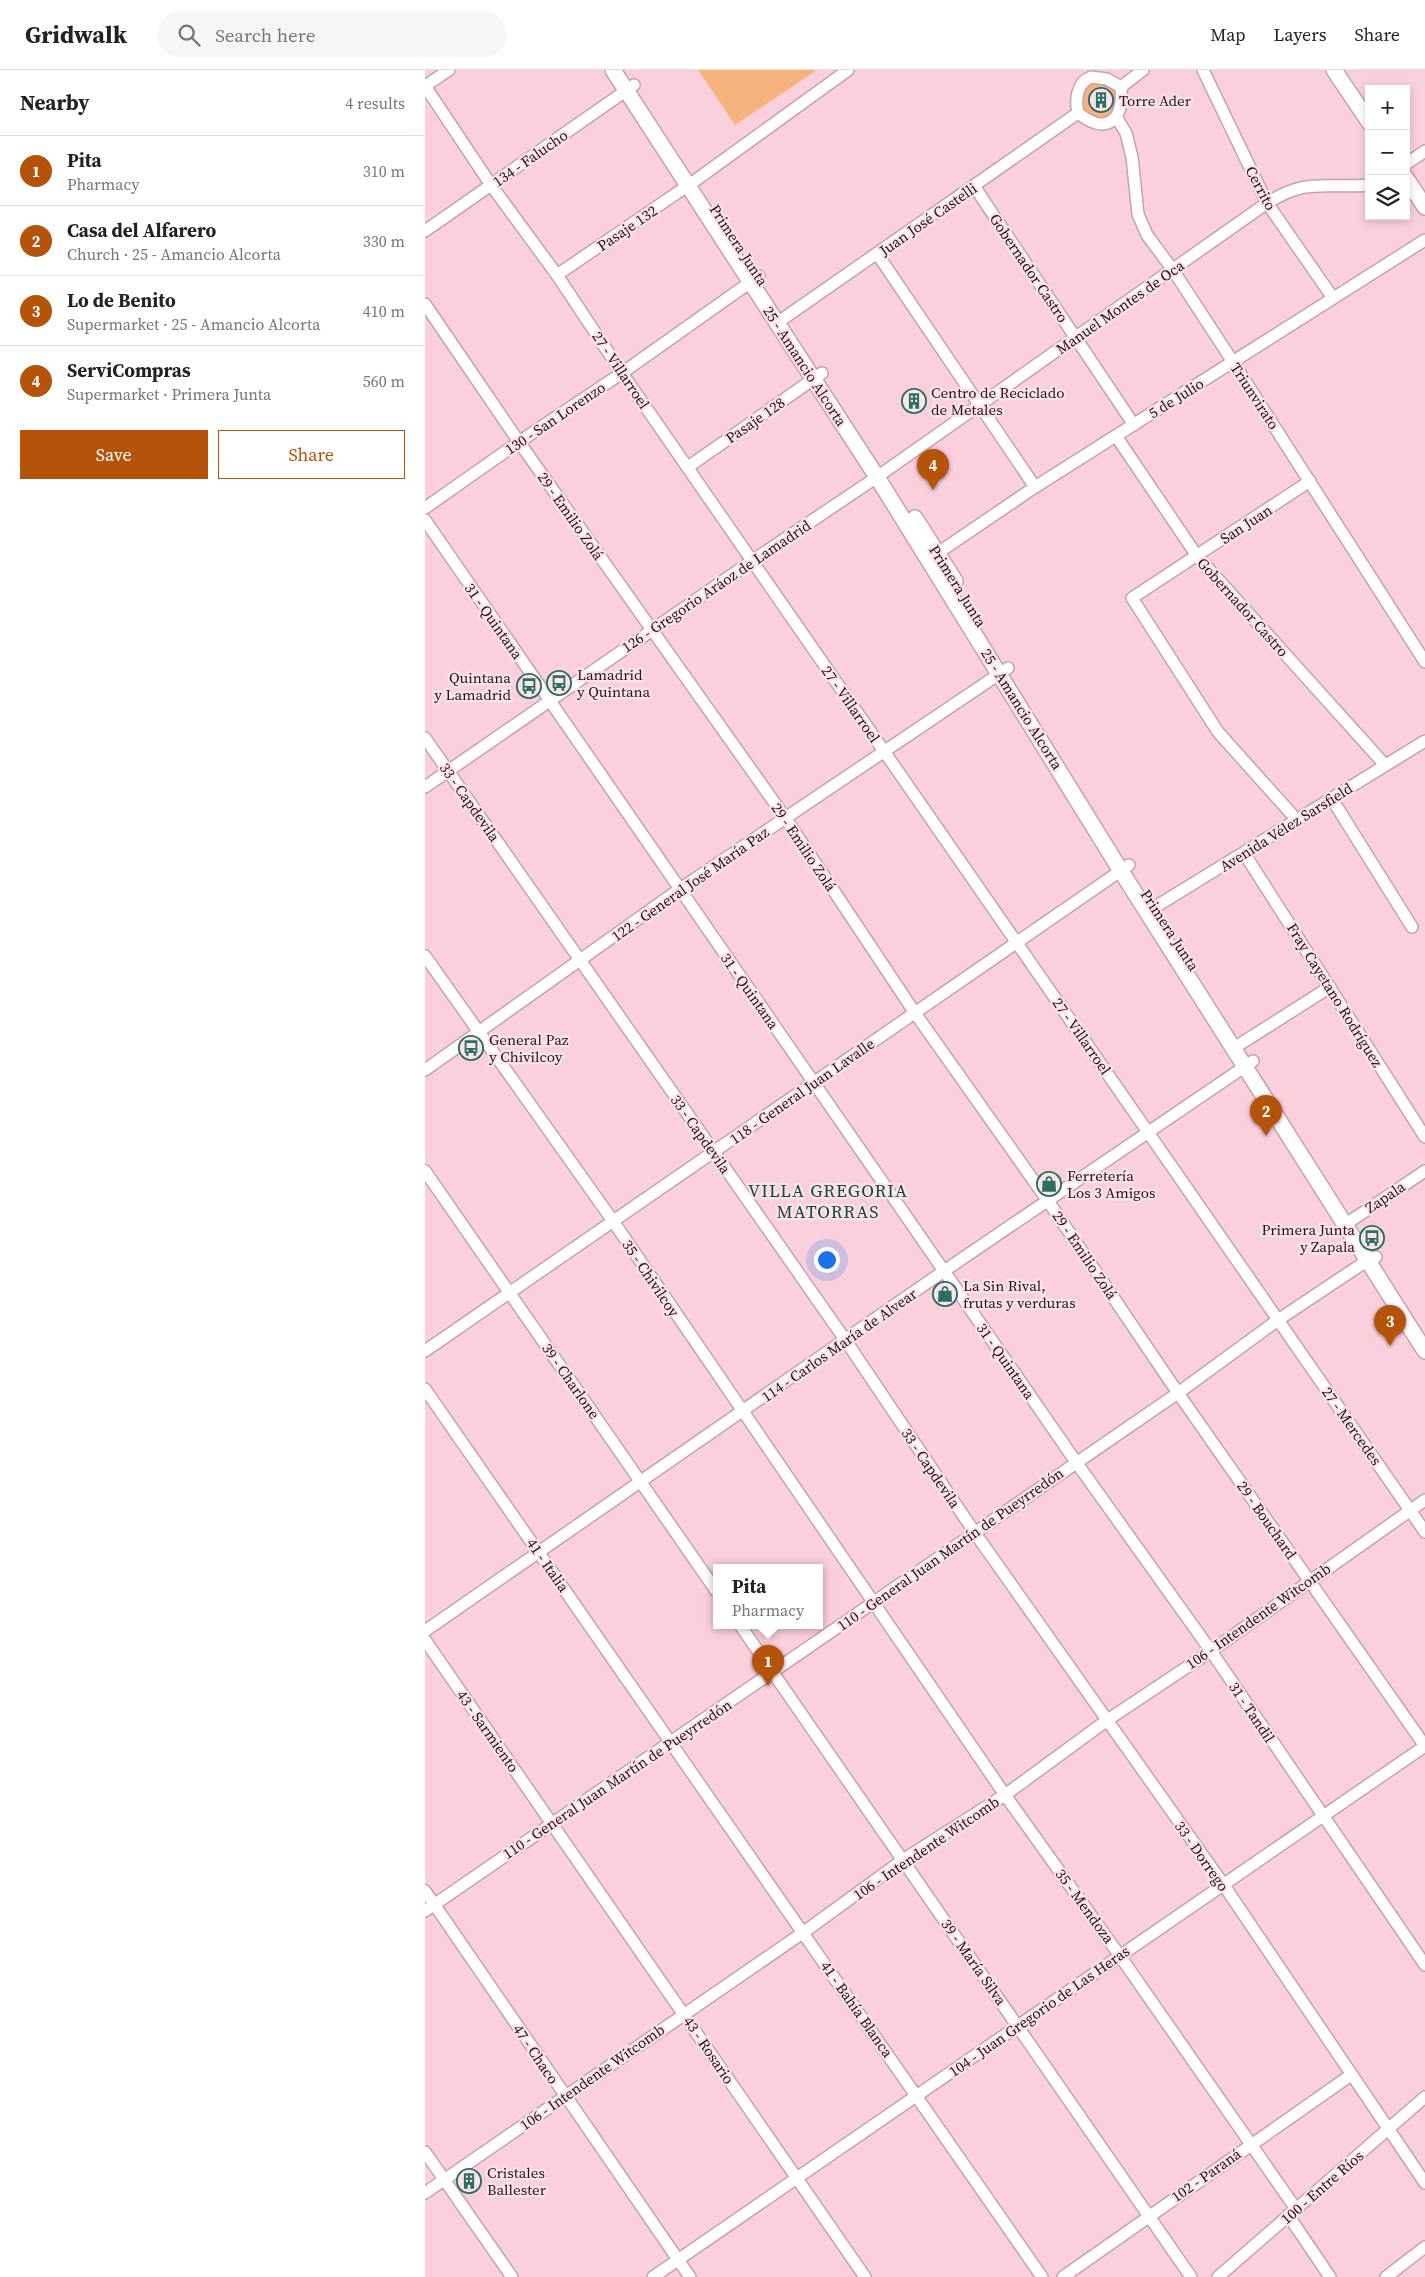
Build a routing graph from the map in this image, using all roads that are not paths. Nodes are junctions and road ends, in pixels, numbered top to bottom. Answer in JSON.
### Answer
{"nodes":[{"id":1,"x":449,"y":70,"type":"edge"},
{"id":2,"x":613,"y":70,"type":"edge"},
{"id":3,"x":625,"y":70,"type":"edge"},
{"id":4,"x":848,"y":70,"type":"edge"},
{"id":5,"x":1143,"y":70,"type":"edge"},
{"id":6,"x":1203,"y":70,"type":"edge"},
{"id":7,"x":1334,"y":70,"type":"edge"},
{"id":8,"x":1083,"y":74,"type":"edge"},
{"id":9,"x":425,"y":86,"type":"edge"},
{"id":10,"x":1121,"y":86,"type":"junction"},
{"id":11,"x":630,"y":88,"type":"junction"},
{"id":12,"x":1078,"y":113,"type":"junction"},
{"id":13,"x":1365,"y":116,"type":"edge"},
{"id":14,"x":1117,"y":118,"type":"junction"},
{"id":15,"x":1425,"y":152,"type":"edge"},
{"id":16,"x":1410,"y":161,"type":"edge"},
{"id":17,"x":692,"y":183,"type":"junction"},
{"id":18,"x":1410,"y":184,"type":"edge"},
{"id":19,"x":491,"y":185,"type":"junction"},
{"id":20,"x":1365,"y":185,"type":"edge"},
{"id":21,"x":975,"y":186,"type":"junction"},
{"id":22,"x":1267,"y":203,"type":"junction"},
{"id":23,"x":1425,"y":207,"type":"edge"},
{"id":24,"x":425,"y":231,"type":"edge"},
{"id":25,"x":1425,"y":240,"type":"edge"},
{"id":26,"x":878,"y":254,"type":"junction"},
{"id":27,"x":1173,"y":270,"type":"junction"},
{"id":28,"x":557,"y":275,"type":"junction"},
{"id":29,"x":755,"y":279,"type":"junction"},
{"id":30,"x":1333,"y":298,"type":"junction"},
{"id":31,"x":425,"y":304,"type":"edge"},
{"id":32,"x":782,"y":320,"type":"junction"},
{"id":33,"x":1076,"y":338,"type":"junction"},
{"id":34,"x":1233,"y":362,"type":"junction"},
{"id":35,"x":622,"y":373,"type":"junction"},
{"id":36,"x":818,"y":376,"type":"junction"},
{"id":37,"x":979,"y":405,"type":"junction"},
{"id":38,"x":1134,"y":425,"type":"junction"},
{"id":39,"x":1116,"y":436,"type":"junction"},
{"id":40,"x":519,"y":442,"type":"junction"},
{"id":41,"x":688,"y":467,"type":"junction"},
{"id":42,"x":881,"y":474,"type":"junction"},
{"id":43,"x":1310,"y":481,"type":"junction"},
{"id":44,"x":1035,"y":487,"type":"junction"},
{"id":45,"x":425,"y":508,"type":"edge"},
{"id":46,"x":425,"y":520,"type":"edge"},
{"id":47,"x":933,"y":556,"type":"junction"},
{"id":48,"x":1197,"y":556,"type":"junction"},
{"id":49,"x":752,"y":560,"type":"junction"},
{"id":50,"x":651,"y":630,"type":"junction"},
{"id":51,"x":1425,"y":662,"type":"edge"},
{"id":52,"x":1004,"y":670,"type":"junction"},
{"id":53,"x":549,"y":701,"type":"junction"},
{"id":54,"x":425,"y":738,"type":"edge"},
{"id":55,"x":1424,"y":745,"type":"edge"},
{"id":56,"x":883,"y":751,"type":"junction"},
{"id":57,"x":1385,"y":765,"type":"junction"},
{"id":58,"x":448,"y":772,"type":"junction"},
{"id":59,"x":425,"y":787,"type":"edge"},
{"id":60,"x":1332,"y":799,"type":"junction"},
{"id":61,"x":785,"y":819,"type":"junction"},
{"id":62,"x":1297,"y":820,"type":"junction"},
{"id":63,"x":1244,"y":852,"type":"junction"},
{"id":64,"x":1125,"y":868,"type":"junction"},
{"id":65,"x":680,"y":889,"type":"junction"},
{"id":66,"x":1151,"y":910,"type":"junction"},
{"id":67,"x":1412,"y":927,"type":"dead end"},
{"id":68,"x":1017,"y":942,"type":"junction"},
{"id":69,"x":425,"y":956,"type":"edge"},
{"id":70,"x":581,"y":961,"type":"junction"},
{"id":71,"x":1330,"y":987,"type":"junction"},
{"id":72,"x":915,"y":1013,"type":"junction"},
{"id":73,"x":478,"y":1032,"type":"junction"},
{"id":74,"x":1239,"y":1046,"type":"junction"},
{"id":75,"x":1249,"y":1064,"type":"junction"},
{"id":76,"x":425,"y":1070,"type":"edge"},
{"id":77,"x":813,"y":1083,"type":"junction"},
{"id":78,"x":1149,"y":1132,"type":"junction"},
{"id":79,"x":1425,"y":1137,"type":"edge"},
{"id":80,"x":713,"y":1152,"type":"junction"},
{"id":81,"x":425,"y":1171,"type":"edge"},
{"id":82,"x":1425,"y":1171,"type":"edge"},
{"id":83,"x":1048,"y":1201,"type":"junction"},
{"id":84,"x":613,"y":1221,"type":"junction"},
{"id":85,"x":1350,"y":1221,"type":"junction"},
{"id":86,"x":1372,"y":1258,"type":"junction"},
{"id":87,"x":944,"y":1271,"type":"junction"},
{"id":88,"x":510,"y":1292,"type":"junction"},
{"id":89,"x":1278,"y":1320,"type":"junction"},
{"id":90,"x":1425,"y":1336,"type":"edge"},
{"id":91,"x":846,"y":1340,"type":"junction"},
{"id":92,"x":425,"y":1351,"type":"edge"},
{"id":93,"x":1425,"y":1351,"type":"edge"},
{"id":94,"x":425,"y":1389,"type":"edge"},
{"id":95,"x":1178,"y":1393,"type":"junction"},
{"id":96,"x":742,"y":1413,"type":"junction"},
{"id":97,"x":1076,"y":1462,"type":"junction"},
{"id":98,"x":641,"y":1483,"type":"junction"},
{"id":99,"x":1425,"y":1500,"type":"edge"},
{"id":100,"x":1410,"y":1510,"type":"junction"},
{"id":101,"x":1425,"y":1532,"type":"edge"},
{"id":102,"x":975,"y":1533,"type":"junction"},
{"id":103,"x":539,"y":1552,"type":"junction"},
{"id":104,"x":1309,"y":1580,"type":"junction"},
{"id":105,"x":713,"y":1586,"type":"edge"},
{"id":106,"x":875,"y":1602,"type":"junction"},
{"id":107,"x":743,"y":1629,"type":"edge"},
{"id":108,"x":425,"y":1631,"type":"edge"},
{"id":109,"x":425,"y":1640,"type":"edge"},
{"id":110,"x":1211,"y":1651,"type":"junction"},
{"id":111,"x":773,"y":1672,"type":"junction"},
{"id":112,"x":1106,"y":1721,"type":"junction"},
{"id":113,"x":671,"y":1742,"type":"junction"},
{"id":114,"x":1425,"y":1746,"type":"edge"},
{"id":115,"x":1005,"y":1794,"type":"junction"},
{"id":116,"x":1323,"y":1816,"type":"junction"},
{"id":117,"x":552,"y":1823,"type":"junction"},
{"id":118,"x":903,"y":1860,"type":"junction"},
{"id":119,"x":1223,"y":1884,"type":"junction"},
{"id":120,"x":425,"y":1891,"type":"edge"},
{"id":121,"x":430,"y":1907,"type":"edge"},
{"id":122,"x":804,"y":1932,"type":"junction"},
{"id":123,"x":1120,"y":1956,"type":"junction"},
{"id":124,"x":1425,"y":1965,"type":"edge"},
{"id":125,"x":684,"y":2014,"type":"junction"},
{"id":126,"x":1018,"y":2025,"type":"junction"},
{"id":127,"x":1351,"y":2075,"type":"junction"},
{"id":128,"x":917,"y":2095,"type":"junction"},
{"id":129,"x":564,"y":2097,"type":"junction"},
{"id":130,"x":1425,"y":2097,"type":"edge"},
{"id":131,"x":1389,"y":2129,"type":"junction"},
{"id":132,"x":1250,"y":2145,"type":"junction"},
{"id":133,"x":425,"y":2152,"type":"edge"},
{"id":134,"x":797,"y":2178,"type":"junction"},
{"id":135,"x":444,"y":2179,"type":"junction"},
{"id":136,"x":1425,"y":2182,"type":"edge"},
{"id":137,"x":425,"y":2192,"type":"edge"},
{"id":138,"x":1292,"y":2212,"type":"junction"},
{"id":139,"x":1149,"y":2215,"type":"junction"},
{"id":140,"x":1425,"y":2247,"type":"edge"},
{"id":141,"x":678,"y":2260,"type":"junction"},
{"id":142,"x":512,"y":2277,"type":"edge"},
{"id":143,"x":653,"y":2277,"type":"edge"},
{"id":144,"x":690,"y":2277,"type":"edge"},
{"id":145,"x":865,"y":2277,"type":"edge"},
{"id":146,"x":1042,"y":2277,"type":"edge"},
{"id":147,"x":1063,"y":2277,"type":"edge"},
{"id":148,"x":1191,"y":2277,"type":"edge"},
{"id":149,"x":1218,"y":2277,"type":"edge"},
{"id":150,"x":1330,"y":2277,"type":"edge"},
{"id":151,"x":1386,"y":2277,"type":"edge"}],
"edges":[{"from":1,"to":9,"type":"street"},
{"from":2,"to":11,"type":"main road"},
{"from":3,"to":11,"type":"main road","name":"Primera Junta"},
{"from":4,"to":17,"type":"street","name":"Pasaje 132"},
{"from":5,"to":10,"type":"street"},
{"from":6,"to":22,"type":"street","name":"Cerrito"},
{"from":7,"to":13,"type":"main road"},
{"from":8,"to":10,"type":"street"},
{"from":8,"to":12,"type":"street"},
{"from":9,"to":19,"type":"street","name":"27 - Villarroel"},
{"from":10,"to":14,"type":"street"},
{"from":11,"to":17,"type":"main road","name":"Primera Junta"},
{"from":11,"to":19,"type":"street","name":"134 - Falucho"},
{"from":12,"to":14,"type":"street"},
{"from":12,"to":21,"type":"street","name":"Juan José Castelli"},
{"from":14,"to":27,"type":"street","name":"Triunvirato"},
{"from":15,"to":16,"type":"street"},
{"from":17,"to":28,"type":"street","name":"Pasaje 132"},
{"from":17,"to":29,"type":"main road","name":"Primera Junta"},
{"from":18,"to":23,"type":"main road"},
{"from":19,"to":24,"type":"street","name":"134 - Falucho"},
{"from":19,"to":28,"type":"street","name":"27 - Villarroel"},
{"from":20,"to":22,"type":"street","name":"Manuel Montes de Oca"},
{"from":21,"to":26,"type":"street","name":"Juan José Castelli"},
{"from":21,"to":33,"type":"street","name":"Gobernador Castro"},
{"from":22,"to":27,"type":"street","name":"Manuel Montes de Oca"},
{"from":22,"to":30,"type":"street","name":"Cerrito"},
{"from":25,"to":30,"type":"street","name":"5 de Julio"},
{"from":26,"to":32,"type":"street","name":"Juan José Castelli"},
{"from":26,"to":37,"type":"street"},
{"from":27,"to":33,"type":"street","name":"Manuel Montes de Oca"},
{"from":27,"to":34,"type":"street","name":"Triunvirato"},
{"from":28,"to":35,"type":"street","name":"27 - Villarroel"},
{"from":29,"to":32,"type":"main road","name":"Primera Junta"},
{"from":29,"to":35,"type":"street","name":"130 - San Lorenzo"},
{"from":30,"to":34,"type":"street","name":"5 de Julio"},
{"from":31,"to":40,"type":"street","name":"29 - Emilio Zolá"},
{"from":32,"to":36,"type":"main road","name":"Primera Junta"},
{"from":33,"to":37,"type":"street","name":"Manuel Montes de Oca"},
{"from":33,"to":38,"type":"street","name":"Gobernador Castro"},
{"from":34,"to":38,"type":"street","name":"5 de Julio"},
{"from":34,"to":43,"type":"street","name":"Triunvirato"},
{"from":35,"to":40,"type":"street","name":"130 - San Lorenzo"},
{"from":35,"to":41,"type":"street","name":"27 - Villarroel"},
{"from":36,"to":41,"type":"street","name":"Pasaje 128"},
{"from":36,"to":42,"type":"main road","name":"Primera Junta"},
{"from":37,"to":42,"type":"street","name":"Manuel Montes de Oca"},
{"from":37,"to":44,"type":"street"},
{"from":38,"to":39,"type":"street","name":"5 de Julio"},
{"from":39,"to":44,"type":"street","name":"5 de Julio"},
{"from":39,"to":48,"type":"street","name":"Gobernador Castro"},
{"from":40,"to":45,"type":"street","name":"130 - San Lorenzo"},
{"from":40,"to":50,"type":"street","name":"29 - Emilio Zolá"},
{"from":41,"to":49,"type":"street","name":"27 - Villarroel"},
{"from":42,"to":47,"type":"main road","name":"Primera Junta"},
{"from":42,"to":49,"type":"street","name":"126 - Gregorio Aráoz de Lamadrid"},
{"from":43,"to":48,"type":"street","name":"San Juan"},
{"from":43,"to":51,"type":"street","name":"Triunvirato"},
{"from":44,"to":47,"type":"street","name":"5 de Julio"},
{"from":46,"to":53,"type":"street","name":"31 - Quintana"},
{"from":47,"to":52,"type":"main road","name":"Primera Junta"},
{"from":48,"to":57,"type":"street","name":"Gobernador Castro"},
{"from":48,"to":62,"type":"street","name":"San Juan"},
{"from":49,"to":50,"type":"street","name":"126 - Gregorio Aráoz de Lamadrid"},
{"from":49,"to":56,"type":"street","name":"27 - Villarroel"},
{"from":50,"to":53,"type":"street","name":"126 - Gregorio Aráoz de Lamadrid"},
{"from":50,"to":61,"type":"street","name":"29 - Emilio Zolá"},
{"from":52,"to":56,"type":"street","name":"122 - General José María Paz"},
{"from":52,"to":64,"type":"main road","name":"Primera Junta"},
{"from":53,"to":58,"type":"street","name":"126 - Gregorio Aráoz de Lamadrid"},
{"from":53,"to":65,"type":"street","name":"31 - Quintana"},
{"from":54,"to":58,"type":"street","name":"33 - Capdevila"},
{"from":55,"to":57,"type":"street","name":"Avenida Vélez Sarsfield"},
{"from":56,"to":61,"type":"street","name":"122 - General José María Paz"},
{"from":56,"to":68,"type":"street","name":"27 - Villarroel"},
{"from":57,"to":60,"type":"street","name":"Avenida Vélez Sarsfield"},
{"from":58,"to":59,"type":"street","name":"126 - Gregorio Aráoz de Lamadrid"},
{"from":58,"to":70,"type":"street","name":"33 - Capdevila"},
{"from":60,"to":62,"type":"street","name":"Avenida Vélez Sarsfield"},
{"from":60,"to":67,"type":"street"},
{"from":61,"to":65,"type":"street","name":"122 - General José María Paz"},
{"from":61,"to":72,"type":"street","name":"29 - Emilio Zolá"},
{"from":62,"to":63,"type":"street","name":"Avenida Vélez Sarsfield"},
{"from":63,"to":66,"type":"street","name":"Avenida Vélez Sarsfield"},
{"from":63,"to":71,"type":"street","name":"Fray Cayetano Rodríguez"},
{"from":64,"to":66,"type":"main road","name":"Primera Junta"},
{"from":64,"to":68,"type":"street","name":"118 - General Juan Lavalle"},
{"from":65,"to":70,"type":"street","name":"122 - General José María Paz"},
{"from":65,"to":77,"type":"street","name":"31 - Quintana"},
{"from":66,"to":74,"type":"main road","name":"Primera Junta"},
{"from":68,"to":72,"type":"street","name":"118 - General Juan Lavalle"},
{"from":68,"to":78,"type":"street","name":"27 - Villarroel"},
{"from":69,"to":73,"type":"street","name":"35 - Chivilcoy"},
{"from":70,"to":73,"type":"street","name":"122 - General José María Paz"},
{"from":70,"to":80,"type":"street","name":"33 - Capdevila"},
{"from":71,"to":74,"type":"street"},
{"from":71,"to":79,"type":"street","name":"Fray Cayetano Rodríguez"},
{"from":72,"to":77,"type":"street","name":"118 - General Juan Lavalle"},
{"from":72,"to":83,"type":"street","name":"29 - Emilio Zolá"},
{"from":73,"to":76,"type":"street","name":"122 - General José María Paz"},
{"from":73,"to":84,"type":"street","name":"35 - Chivilcoy"},
{"from":74,"to":75,"type":"main road","name":"Primera Junta"},
{"from":75,"to":78,"type":"street","name":"114 - Carlos María de Alvear"},
{"from":75,"to":85,"type":"main road","name":"Primera Junta"},
{"from":77,"to":80,"type":"street","name":"118 - General Juan Lavalle"},
{"from":77,"to":87,"type":"street","name":"31 - Quintana"},
{"from":78,"to":83,"type":"street","name":"114 - Carlos María de Alvear"},
{"from":78,"to":89,"type":"street","name":"27 - Villarroel"},
{"from":80,"to":84,"type":"street","name":"118 - General Juan Lavalle"},
{"from":80,"to":91,"type":"street","name":"33 - Capdevila"},
{"from":81,"to":88,"type":"street","name":"39 - Charlone"},
{"from":82,"to":85,"type":"street","name":"Zapala"},
{"from":83,"to":87,"type":"street","name":"114 - Carlos María de Alvear"},
{"from":83,"to":95,"type":"street","name":"29 - Emilio Zolá"},
{"from":84,"to":88,"type":"street","name":"118 - General Juan Lavalle"},
{"from":84,"to":96,"type":"street","name":"35 - Chivilcoy"},
{"from":85,"to":86,"type":"main road","name":"Primera Junta"},
{"from":86,"to":89,"type":"street","name":"110 - General Juan Martín de Pueyrredón"},
{"from":86,"to":90,"type":"main road","name":"Primera Junta"},
{"from":86,"to":93,"type":"main road"},
{"from":87,"to":91,"type":"street","name":"114 - Carlos María de Alvear"},
{"from":87,"to":97,"type":"street","name":"31 - Quintana"},
{"from":88,"to":92,"type":"street","name":"118 - General Juan Lavalle"},
{"from":88,"to":98,"type":"street","name":"39 - Charlone"},
{"from":89,"to":95,"type":"street","name":"110 - General Juan Martín de Pueyrredón"},
{"from":89,"to":100,"type":"street","name":"27 - Mercedes"},
{"from":91,"to":96,"type":"street","name":"114 - Carlos María de Alvear"},
{"from":91,"to":102,"type":"street","name":"33 - Capdevila"},
{"from":94,"to":103,"type":"street","name":"41 - Italia"},
{"from":95,"to":97,"type":"street","name":"110 - General Juan Martín de Pueyrredón"},
{"from":95,"to":104,"type":"street","name":"29 - Bouchard"},
{"from":96,"to":98,"type":"street","name":"114 - Carlos María de Alvear"},
{"from":96,"to":106,"type":"street","name":"35 - Chivilcoy"},
{"from":97,"to":102,"type":"street","name":"110 - General Juan Martín de Pueyrredón"},
{"from":97,"to":110,"type":"street","name":"31 - Tandil"},
{"from":98,"to":103,"type":"street","name":"114 - Carlos María de Alvear"},
{"from":98,"to":105,"type":"street","name":"39 - Charlone"},
{"from":99,"to":100,"type":"street","name":"106 - Intendente Witcomb"},
{"from":100,"to":101,"type":"street","name":"27 - Mercedes"},
{"from":100,"to":104,"type":"street","name":"106 - Intendente Witcomb"},
{"from":102,"to":106,"type":"street","name":"110 - General Juan Martín de Pueyrredón"},
{"from":102,"to":112,"type":"street","name":"33 - Dorrego"},
{"from":103,"to":108,"type":"street","name":"114 - Carlos María de Alvear"},
{"from":103,"to":113,"type":"street","name":"41 - Italia"},
{"from":104,"to":110,"type":"street","name":"106 - Intendente Witcomb"},
{"from":104,"to":114,"type":"street","name":"29 - Bouchard"},
{"from":106,"to":111,"type":"street","name":"110 - General Juan Martín de Pueyrredón"},
{"from":106,"to":115,"type":"street","name":"35 - Mendoza"},
{"from":107,"to":111,"type":"street"},
{"from":109,"to":117,"type":"street","name":"43 - Sarmiento"},
{"from":110,"to":112,"type":"street","name":"106 - Intendente Witcomb"},
{"from":110,"to":116,"type":"street","name":"31 - Tandil"},
{"from":111,"to":113,"type":"street","name":"110 - General Juan Martín de Pueyrredón"},
{"from":111,"to":118,"type":"street","name":"39 - María Silva"},
{"from":112,"to":115,"type":"street","name":"106 - Intendente Witcomb"},
{"from":112,"to":119,"type":"street","name":"33 - Dorrego"},
{"from":113,"to":117,"type":"street","name":"110 - General Juan Martín de Pueyrredón"},
{"from":113,"to":122,"type":"street","name":"41 - Bahía Blanca"},
{"from":114,"to":116,"type":"street","name":"104 - Juan Gregorio de Las Heras"},
{"from":115,"to":118,"type":"street","name":"106 - Intendente Witcomb"},
{"from":115,"to":123,"type":"street","name":"35 - Mendoza"},
{"from":116,"to":119,"type":"street","name":"104 - Juan Gregorio de Las Heras"},
{"from":116,"to":124,"type":"street","name":"31 - Tandil"},
{"from":117,"to":121,"type":"street","name":"110 - General Juan Martín de Pueyrredón"},
{"from":117,"to":125,"type":"street","name":"43 - Rosario"},
{"from":118,"to":122,"type":"street","name":"106 - Intendente Witcomb"},
{"from":118,"to":126,"type":"street","name":"39 - María Silva"},
{"from":119,"to":123,"type":"street","name":"104 - Juan Gregorio de Las Heras"},
{"from":119,"to":127,"type":"street","name":"33 - Dorrego"},
{"from":120,"to":121,"type":"street","name":"47 - Chaco"},
{"from":121,"to":129,"type":"street","name":"47 - Chaco"},
{"from":122,"to":125,"type":"street","name":"106 - Intendente Witcomb"},
{"from":122,"to":128,"type":"street","name":"41 - Bahía Blanca"},
{"from":123,"to":126,"type":"street","name":"104 - Juan Gregorio de Las Heras"},
{"from":123,"to":132,"type":"street","name":"35 - Mendoza"},
{"from":125,"to":129,"type":"street","name":"106 - Intendente Witcomb"},
{"from":125,"to":134,"type":"street","name":"43 - Rosario"},
{"from":126,"to":128,"type":"street","name":"104 - Juan Gregorio de Las Heras"},
{"from":126,"to":139,"type":"street","name":"39 - María Silva"},
{"from":127,"to":131,"type":"street","name":"33 - Dorrego"},
{"from":127,"to":132,"type":"street","name":"102 - Paraná"},
{"from":128,"to":134,"type":"street","name":"104 - Juan Gregorio de Las Heras"},
{"from":128,"to":146,"type":"street","name":"41 - Bahía Blanca"},
{"from":129,"to":135,"type":"street","name":"106 - Intendente Witcomb"},
{"from":129,"to":141,"type":"street","name":"47 - Chaco"},
{"from":130,"to":131,"type":"street","name":"100 - Entre Ríos"},
{"from":131,"to":136,"type":"street","name":"33 - Dorrego"},
{"from":131,"to":138,"type":"street","name":"100 - Entre Ríos"},
{"from":132,"to":138,"type":"street","name":"35 - Mendoza"},
{"from":132,"to":139,"type":"street","name":"102 - Paraná"},
{"from":133,"to":135,"type":"street"},
{"from":134,"to":141,"type":"street","name":"104 - Juan Gregorio de Las Heras"},
{"from":134,"to":145,"type":"street","name":"43 - Rosario"},
{"from":135,"to":137,"type":"street","name":"106 - Intendente Witcomb"},
{"from":135,"to":142,"type":"street"},
{"from":138,"to":149,"type":"street","name":"100 - Entre Ríos"},
{"from":138,"to":150,"type":"street","name":"35 - Mendoza"},
{"from":139,"to":147,"type":"street","name":"102 - Paraná"},
{"from":139,"to":148,"type":"street","name":"39 - María Silva"},
{"from":140,"to":151,"type":"street"},
{"from":141,"to":143,"type":"street","name":"104 - Juan Gregorio de Las Heras"},
{"from":141,"to":144,"type":"street","name":"47 - Chaco"}]}
